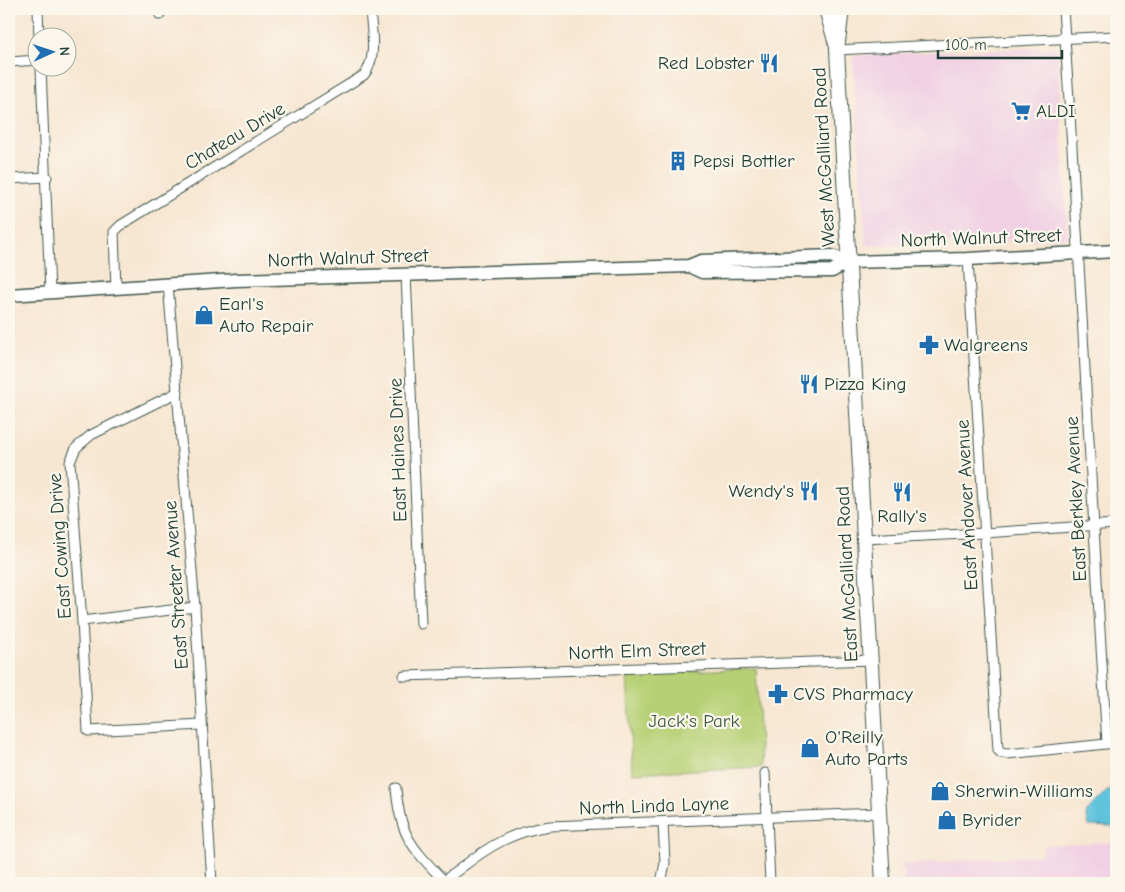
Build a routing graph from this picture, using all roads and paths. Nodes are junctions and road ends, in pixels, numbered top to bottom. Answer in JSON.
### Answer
{"nodes":[{"id":1,"x":38,"y":9,"type":"edge"},
{"id":2,"x":370,"y":9,"type":"edge"},
{"id":3,"x":826,"y":9,"type":"edge"},
{"id":4,"x":842,"y":9,"type":"edge"},
{"id":5,"x":1064,"y":9,"type":"edge"},
{"id":6,"x":39,"y":28,"type":"edge"},
{"id":7,"x":1116,"y":36,"type":"edge"},
{"id":8,"x":1066,"y":38,"type":"junction"},
{"id":9,"x":837,"y":50,"type":"junction"},
{"id":10,"x":28,"y":61,"type":"edge"},
{"id":11,"x":9,"y":62,"type":"edge"},
{"id":12,"x":42,"y":78,"type":"edge"},
{"id":13,"x":47,"y":176,"type":"junction"},
{"id":14,"x":9,"y":179,"type":"edge"},
{"id":15,"x":1116,"y":251,"type":"edge"},
{"id":16,"x":1080,"y":253,"type":"junction"},
{"id":17,"x":968,"y":259,"type":"junction"},
{"id":18,"x":848,"y":262,"type":"junction"},
{"id":19,"x":406,"y":274,"type":"junction"},
{"id":20,"x":168,"y":284,"type":"junction"},
{"id":21,"x":116,"y":288,"type":"junction"},
{"id":22,"x":50,"y":292,"type":"junction"},
{"id":23,"x":9,"y":295,"type":"edge"},
{"id":24,"x":178,"y":392,"type":"junction"},
{"id":25,"x":1116,"y":524,"type":"edge"},
{"id":26,"x":1093,"y":526,"type":"junction"},
{"id":27,"x":985,"y":533,"type":"junction"},
{"id":28,"x":864,"y":539,"type":"junction"},
{"id":29,"x":195,"y":607,"type":"junction"},
{"id":30,"x":82,"y":621,"type":"junction"},
{"id":31,"x":421,"y":624,"type":"dead end"},
{"id":32,"x":870,"y":660,"type":"junction"},
{"id":33,"x":404,"y":676,"type":"dead end"},
{"id":34,"x":202,"y":725,"type":"junction"},
{"id":35,"x":1111,"y":743,"type":"edge"},
{"id":36,"x":764,"y":774,"type":"dead end"},
{"id":37,"x":396,"y":788,"type":"dead end"},
{"id":38,"x":879,"y":813,"type":"junction"},
{"id":39,"x":766,"y":818,"type":"junction"},
{"id":40,"x":663,"y":823,"type":"junction"},
{"id":41,"x":444,"y":882,"type":"edge"},
{"id":42,"x":212,"y":883,"type":"edge"},
{"id":43,"x":661,"y":883,"type":"edge"},
{"id":44,"x":770,"y":883,"type":"edge"},
{"id":45,"x":883,"y":883,"type":"edge"}],
"edges":[{"from":1,"to":6,"type":"street"},
{"from":2,"to":21,"type":"street","name":"Chateau Drive"},
{"from":3,"to":9,"type":"main road","name":"West McGalliard Road"},
{"from":4,"to":9,"type":"main road","name":"West McGalliard Road"},
{"from":5,"to":8,"type":"street","name":"East Berkley Avenue"},
{"from":7,"to":8,"type":"street"},
{"from":8,"to":9,"type":"street"},
{"from":8,"to":16,"type":"street","name":"East Berkley Avenue"},
{"from":9,"to":18,"type":"main road","name":"West McGalliard Road"},
{"from":10,"to":11,"type":"street"},
{"from":12,"to":13,"type":"street"},
{"from":13,"to":14,"type":"street"},
{"from":13,"to":22,"type":"street"},
{"from":15,"to":16,"type":"main road","name":"North Walnut Street"},
{"from":16,"to":17,"type":"main road","name":"North Walnut Street"},
{"from":16,"to":26,"type":"street","name":"East Berkley Avenue"},
{"from":17,"to":18,"type":"main road","name":"North Walnut Street"},
{"from":17,"to":27,"type":"street","name":"East Andover Avenue"},
{"from":18,"to":19,"type":"main road","name":"North Walnut Street"},
{"from":18,"to":28,"type":"main road","name":"East McGalliard Road"},
{"from":19,"to":20,"type":"main road","name":"North Walnut Street"},
{"from":19,"to":31,"type":"street","name":"East Haines Drive"},
{"from":20,"to":21,"type":"main road","name":"North Walnut Street"},
{"from":20,"to":24,"type":"street","name":"East Streeter Avenue"},
{"from":21,"to":22,"type":"main road","name":"North Walnut Street"},
{"from":22,"to":23,"type":"main road","name":"North Walnut Street"},
{"from":24,"to":29,"type":"street","name":"East Streeter Avenue"},
{"from":24,"to":30,"type":"street","name":"East Cowing Drive"},
{"from":25,"to":26,"type":"street"},
{"from":26,"to":27,"type":"street"},
{"from":26,"to":35,"type":"street","name":"East Berkley Avenue"},
{"from":27,"to":28,"type":"street"},
{"from":27,"to":35,"type":"street","name":"East Andover Avenue"},
{"from":28,"to":32,"type":"main road","name":"East McGalliard Road"},
{"from":29,"to":30,"type":"street"},
{"from":29,"to":34,"type":"street","name":"East Streeter Avenue"},
{"from":30,"to":34,"type":"street","name":"East Cowing Drive"},
{"from":32,"to":33,"type":"street","name":"North Elm Street"},
{"from":32,"to":38,"type":"main road","name":"East McGalliard Road"},
{"from":34,"to":42,"type":"street","name":"East Streeter Avenue"},
{"from":36,"to":39,"type":"street"},
{"from":37,"to":41,"type":"street"},
{"from":38,"to":39,"type":"street","name":"North Linda Layne"},
{"from":38,"to":45,"type":"main road","name":"East McGalliard Road"},
{"from":39,"to":40,"type":"street","name":"North Linda Layne"},
{"from":39,"to":44,"type":"street"},
{"from":40,"to":41,"type":"street","name":"North Linda Layne"},
{"from":40,"to":43,"type":"street"}]}
